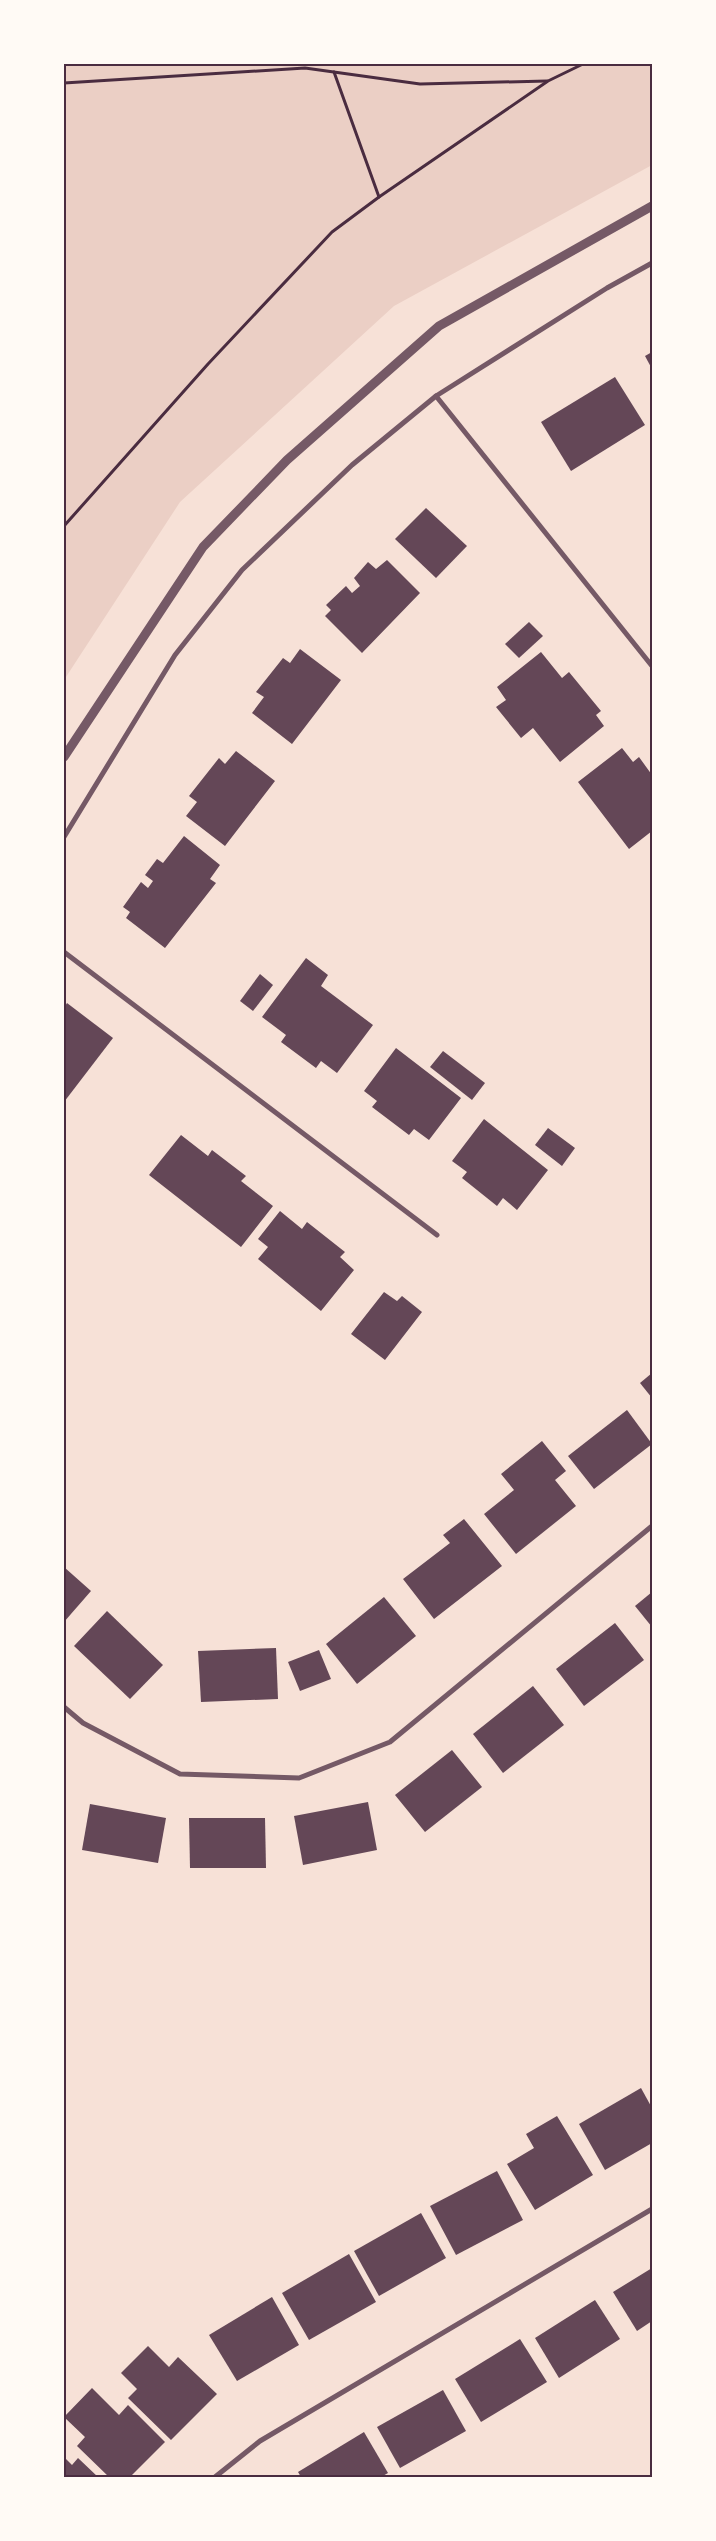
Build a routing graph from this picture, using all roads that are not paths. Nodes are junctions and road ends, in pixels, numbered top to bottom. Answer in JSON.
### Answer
{"nodes":[{"id":1,"x":652,"y":206,"type":"edge"},
{"id":2,"x":652,"y":263,"type":"edge"},
{"id":3,"x":436,"y":396,"type":"junction"},
{"id":4,"x":652,"y":666,"type":"edge"},
{"id":5,"x":64,"y":757,"type":"edge"},
{"id":6,"x":64,"y":837,"type":"edge"},
{"id":7,"x":64,"y":952,"type":"edge"},
{"id":8,"x":437,"y":1236,"type":"dead end"},
{"id":9,"x":652,"y":1526,"type":"edge"},
{"id":10,"x":64,"y":1707,"type":"edge"},
{"id":11,"x":652,"y":2209,"type":"edge"},
{"id":12,"x":215,"y":2477,"type":"edge"}],
"edges":[{"from":1,"to":5,"type":"street"},
{"from":2,"to":3,"type":"street"},
{"from":3,"to":4,"type":"street"},
{"from":3,"to":6,"type":"street"},
{"from":7,"to":8,"type":"street"},
{"from":9,"to":10,"type":"street"},
{"from":11,"to":12,"type":"street"}]}
